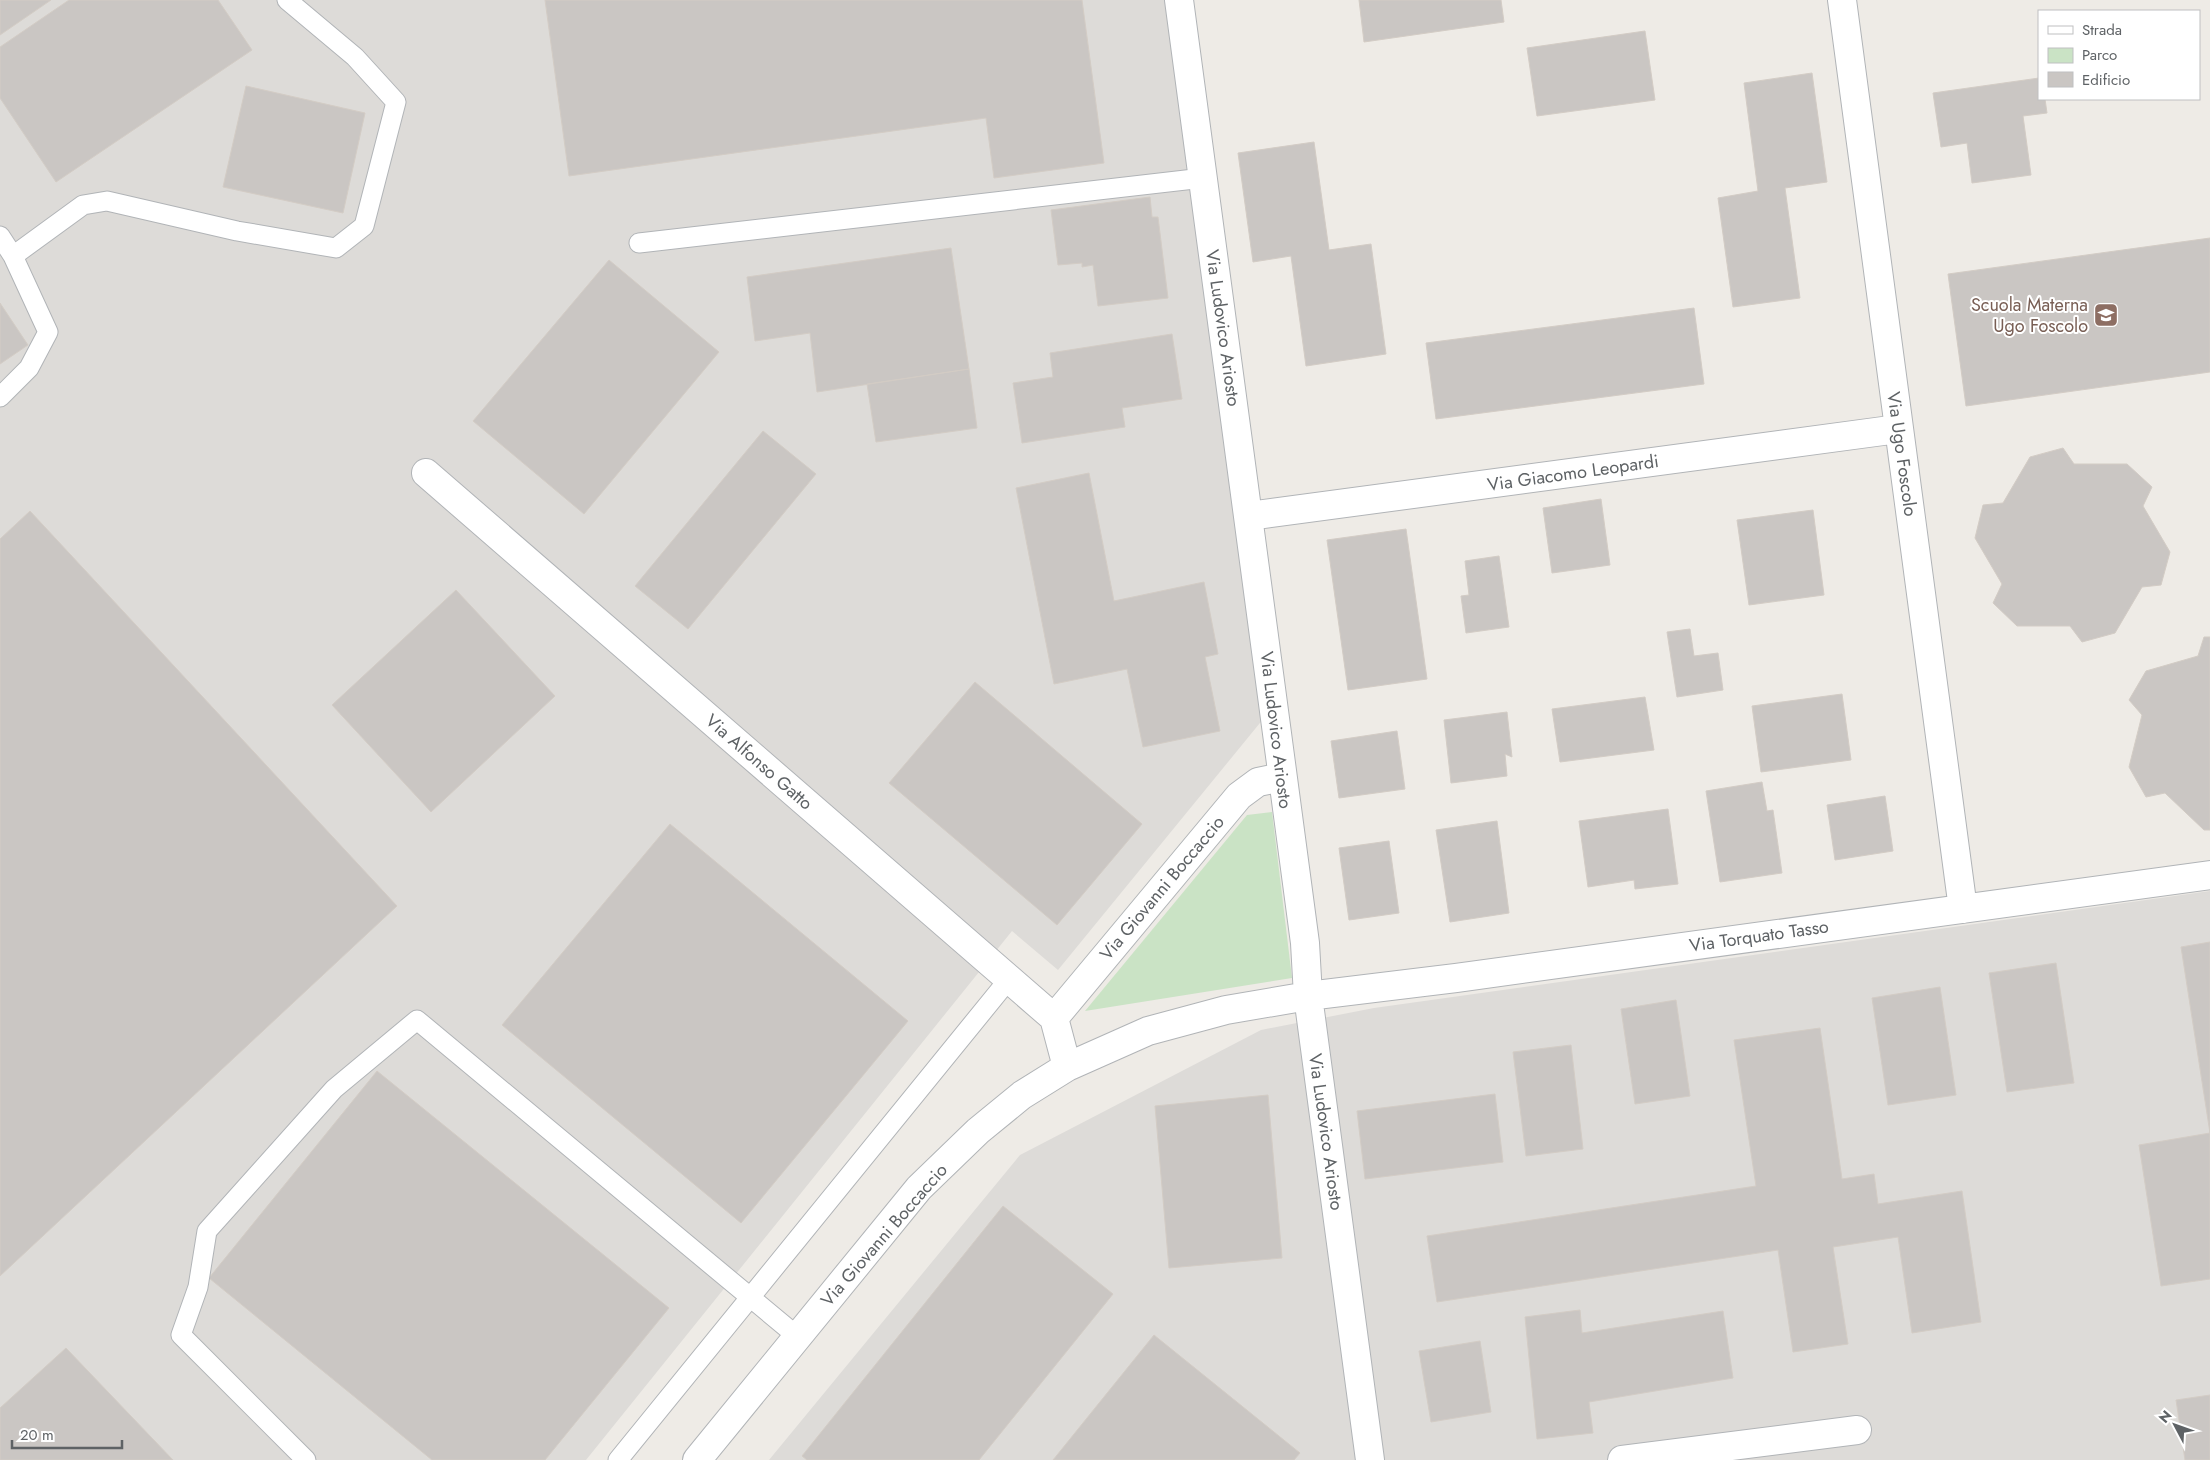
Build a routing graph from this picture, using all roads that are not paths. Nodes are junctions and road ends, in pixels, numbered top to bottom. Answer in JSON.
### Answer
{"nodes":[{"id":1,"x":287,"y":0,"type":"edge"},
{"id":2,"x":1179,"y":0,"type":"edge"},
{"id":3,"x":1842,"y":0,"type":"edge"},
{"id":4,"x":1203,"y":178,"type":"junction"},
{"id":5,"x":0,"y":236,"type":"edge"},
{"id":6,"x":639,"y":243,"type":"dead end"},
{"id":7,"x":13,"y":256,"type":"junction"},
{"id":8,"x":0,"y":398,"type":"edge"},
{"id":9,"x":1898,"y":429,"type":"junction"},
{"id":10,"x":426,"y":472,"type":"dead end"},
{"id":11,"x":1248,"y":516,"type":"junction"},
{"id":12,"x":1282,"y":777,"type":"junction"},
{"id":13,"x":2210,"y":875,"type":"edge"},
{"id":14,"x":1963,"y":909,"type":"junction"},
{"id":15,"x":1009,"y":979,"type":"junction"},
{"id":16,"x":1308,"y":996,"type":"junction"},
{"id":17,"x":1054,"y":1018,"type":"junction"},
{"id":18,"x":1067,"y":1068,"type":"junction"},
{"id":19,"x":749,"y":1298,"type":"junction"},
{"id":20,"x":798,"y":1337,"type":"junction"},
{"id":21,"x":1857,"y":1430,"type":"dead end"},
{"id":22,"x":707,"y":1459,"type":"edge"},
{"id":23,"x":306,"y":1460,"type":"edge"},
{"id":24,"x":618,"y":1460,"type":"edge"},
{"id":25,"x":1370,"y":1460,"type":"edge"},
{"id":26,"x":1622,"y":1460,"type":"edge"}],
"edges":[{"from":1,"to":7,"type":"lane"},
{"from":2,"to":4,"type":"street","name":"Via Ludovico Ariosto"},
{"from":3,"to":9,"type":"street","name":"Via Ugo Foscolo"},
{"from":4,"to":6,"type":"lane"},
{"from":4,"to":11,"type":"street","name":"Via Ludovico Ariosto"},
{"from":5,"to":7,"type":"lane"},
{"from":7,"to":8,"type":"lane"},
{"from":9,"to":11,"type":"street","name":"Via Giacomo Leopardi"},
{"from":9,"to":14,"type":"street","name":"Via Ugo Foscolo"},
{"from":10,"to":15,"type":"street","name":"Via Alfonso Gatto"},
{"from":11,"to":12,"type":"street","name":"Via Ludovico Ariosto"},
{"from":12,"to":16,"type":"street","name":"Via Ludovico Ariosto"},
{"from":12,"to":17,"type":"street","name":"Via Giovanni Boccaccio"},
{"from":13,"to":14,"type":"street","name":"Via Torquato Tasso"},
{"from":14,"to":16,"type":"street","name":"Via Torquato Tasso"},
{"from":15,"to":17,"type":"street","name":"Via Alfonso Gatto"},
{"from":15,"to":19,"type":"lane"},
{"from":16,"to":18,"type":"street","name":"Via Giovanni Boccaccio"},
{"from":16,"to":25,"type":"street","name":"Via Ludovico Ariosto"},
{"from":17,"to":18,"type":"street"},
{"from":18,"to":20,"type":"street","name":"Via Giovanni Boccaccio"},
{"from":19,"to":20,"type":"lane"},
{"from":19,"to":23,"type":"lane"},
{"from":19,"to":24,"type":"lane"},
{"from":20,"to":22,"type":"street","name":"Via Giovanni Boccaccio"},
{"from":21,"to":26,"type":"street"}]}
